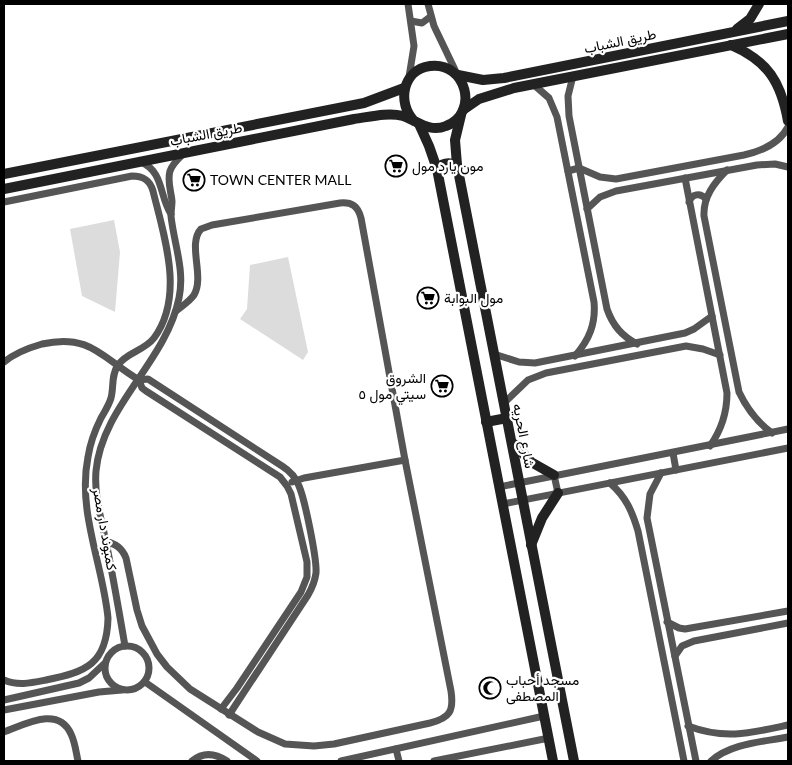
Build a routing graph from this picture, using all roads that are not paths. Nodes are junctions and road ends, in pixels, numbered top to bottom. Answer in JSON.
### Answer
{"nodes":[{"id":1,"x":408,"y":4,"type":"edge"},
{"id":2,"x":428,"y":4,"type":"edge"},
{"id":3,"x":759,"y":4,"type":"edge"},
{"id":4,"x":430,"y":17,"type":"junction"},
{"id":5,"x":411,"y":21,"type":"junction"},
{"id":6,"x":788,"y":21,"type":"edge"},
{"id":7,"x":733,"y":32,"type":"junction"},
{"id":8,"x":788,"y":34,"type":"edge"},
{"id":9,"x":731,"y":45,"type":"junction"},
{"id":10,"x":457,"y":75,"type":"junction"},
{"id":11,"x":573,"y":76,"type":"junction"},
{"id":12,"x":406,"y":84,"type":"junction"},
{"id":13,"x":533,"y":84,"type":"junction"},
{"id":14,"x":787,"y":104,"type":"edge"},
{"id":15,"x":462,"y":113,"type":"junction"},
{"id":16,"x":788,"y":121,"type":"edge"},
{"id":17,"x":417,"y":123,"type":"junction"},
{"id":18,"x":788,"y":127,"type":"edge"},
{"id":19,"x":755,"y":152,"type":"junction"},
{"id":20,"x":184,"y":153,"type":"junction"},
{"id":21,"x":141,"y":162,"type":"junction"},
{"id":22,"x":457,"y":165,"type":"junction"},
{"id":23,"x":757,"y":165,"type":"junction"},
{"id":24,"x":788,"y":167,"type":"edge"},
{"id":25,"x":580,"y":168,"type":"junction"},
{"id":26,"x":437,"y":169,"type":"junction"},
{"id":27,"x":727,"y":170,"type":"junction"},
{"id":28,"x":568,"y":171,"type":"junction"},
{"id":29,"x":4,"y":174,"type":"edge"},
{"id":30,"x":685,"y":178,"type":"junction"},
{"id":31,"x":4,"y":189,"type":"edge"},
{"id":32,"x":706,"y":199,"type":"junction"},
{"id":33,"x":4,"y":202,"type":"edge"},
{"id":34,"x":690,"y":202,"type":"junction"},
{"id":35,"x":587,"y":209,"type":"junction"},
{"id":36,"x":171,"y":214,"type":"junction"},
{"id":37,"x":607,"y":309,"type":"junction"},
{"id":38,"x":176,"y":311,"type":"junction"},
{"id":39,"x":595,"y":311,"type":"junction"},
{"id":40,"x":712,"y":316,"type":"junction"},
{"id":41,"x":675,"y":336,"type":"junction"},
{"id":42,"x":637,"y":344,"type":"junction"},
{"id":43,"x":678,"y":347,"type":"junction"},
{"id":44,"x":494,"y":354,"type":"junction"},
{"id":45,"x":720,"y":355,"type":"junction"},
{"id":46,"x":575,"y":356,"type":"junction"},
{"id":47,"x":4,"y":362,"type":"edge"},
{"id":48,"x":539,"y":363,"type":"junction"},
{"id":49,"x":117,"y":365,"type":"junction"},
{"id":50,"x":542,"y":374,"type":"junction"},
{"id":51,"x":139,"y":380,"type":"junction"},
{"id":52,"x":736,"y":380,"type":"junction"},
{"id":53,"x":725,"y":382,"type":"junction"},
{"id":54,"x":504,"y":403,"type":"junction"},
{"id":55,"x":507,"y":418,"type":"junction"},
{"id":56,"x":486,"y":422,"type":"junction"},
{"id":57,"x":788,"y":429,"type":"edge"},
{"id":58,"x":772,"y":433,"type":"junction"},
{"id":59,"x":512,"y":443,"type":"junction"},
{"id":60,"x":710,"y":446,"type":"junction"},
{"id":61,"x":788,"y":448,"type":"edge"},
{"id":62,"x":673,"y":453,"type":"junction"},
{"id":63,"x":405,"y":460,"type":"junction"},
{"id":64,"x":676,"y":470,"type":"junction"},
{"id":65,"x":661,"y":473,"type":"junction"},
{"id":66,"x":554,"y":475,"type":"junction"},
{"id":67,"x":296,"y":480,"type":"junction"},
{"id":68,"x":519,"y":483,"type":"junction"},
{"id":69,"x":610,"y":483,"type":"junction"},
{"id":70,"x":288,"y":486,"type":"junction"},
{"id":71,"x":499,"y":487,"type":"junction"},
{"id":72,"x":558,"y":493,"type":"junction"},
{"id":73,"x":522,"y":500,"type":"junction"},
{"id":74,"x":503,"y":504,"type":"junction"},
{"id":75,"x":649,"y":529,"type":"junction"},
{"id":76,"x":638,"y":531,"type":"junction"},
{"id":77,"x":105,"y":541,"type":"junction"},
{"id":78,"x":531,"y":546,"type":"junction"},
{"id":79,"x":533,"y":560,"type":"junction"},
{"id":80,"x":514,"y":564,"type":"junction"},
{"id":81,"x":788,"y":611,"type":"edge"},
{"id":82,"x":667,"y":622,"type":"junction"},
{"id":83,"x":788,"y":623,"type":"edge"},
{"id":84,"x":126,"y":646,"type":"junction"},
{"id":85,"x":674,"y":657,"type":"junction"},
{"id":86,"x":106,"y":663,"type":"junction"},
{"id":87,"x":4,"y":680,"type":"edge"},
{"id":88,"x":145,"y":682,"type":"junction"},
{"id":89,"x":126,"y":690,"type":"junction"},
{"id":90,"x":4,"y":700,"type":"edge"},
{"id":91,"x":221,"y":709,"type":"junction"},
{"id":92,"x":4,"y":710,"type":"edge"},
{"id":93,"x":229,"y":715,"type":"junction"},
{"id":94,"x":544,"y":716,"type":"junction"},
{"id":95,"x":788,"y":725,"type":"edge"},
{"id":96,"x":688,"y":726,"type":"junction"},
{"id":97,"x":4,"y":732,"type":"edge"},
{"id":98,"x":742,"y":734,"type":"junction"},
{"id":99,"x":788,"y":737,"type":"edge"},
{"id":100,"x":549,"y":738,"type":"junction"},
{"id":101,"x":744,"y":745,"type":"junction"},
{"id":102,"x":396,"y":749,"type":"junction"},
{"id":103,"x":256,"y":760,"type":"edge"},
{"id":104,"x":78,"y":761,"type":"edge"},
{"id":105,"x":192,"y":761,"type":"edge"},
{"id":106,"x":227,"y":761,"type":"edge"},
{"id":107,"x":264,"y":761,"type":"edge"},
{"id":108,"x":341,"y":761,"type":"edge"},
{"id":109,"x":399,"y":761,"type":"edge"},
{"id":110,"x":434,"y":761,"type":"edge"},
{"id":111,"x":553,"y":761,"type":"edge"},
{"id":112,"x":574,"y":761,"type":"edge"},
{"id":113,"x":684,"y":761,"type":"edge"},
{"id":114,"x":696,"y":761,"type":"edge"},
{"id":115,"x":711,"y":761,"type":"edge"}],
"edges":[{"from":1,"to":5,"type":"street"},
{"from":2,"to":4,"type":"street"},
{"from":3,"to":7,"type":"main road"},
{"from":4,"to":5,"type":"street"},
{"from":4,"to":10,"type":"street"},
{"from":5,"to":12,"type":"street"},
{"from":6,"to":7,"type":"main road","name":"طريق الشباب"},
{"from":7,"to":10,"type":"main road","name":"طريق الشباب"},
{"from":8,"to":9,"type":"main road","name":"طريق الشباب"},
{"from":9,"to":11,"type":"main road","name":"طريق الشباب"},
{"from":9,"to":14,"type":"main road"},
{"from":10,"to":12,"type":"main road"},
{"from":10,"to":15,"type":"main road"},
{"from":11,"to":13,"type":"main road","name":"طريق الشباب"},
{"from":11,"to":25,"type":"street"},
{"from":12,"to":17,"type":"main road"},
{"from":12,"to":29,"type":"main road","name":"طريق الشباب"},
{"from":13,"to":15,"type":"main road","name":"طريق الشباب"},
{"from":13,"to":28,"type":"street"},
{"from":14,"to":16,"type":"main road"},
{"from":15,"to":17,"type":"main road"},
{"from":15,"to":22,"type":"main road","name":"شارع الحريه"},
{"from":17,"to":20,"type":"main road","name":"طريق الشباب"},
{"from":17,"to":26,"type":"main road"},
{"from":18,"to":19,"type":"street"},
{"from":19,"to":23,"type":"street"},
{"from":19,"to":25,"type":"street"},
{"from":20,"to":21,"type":"main road","name":"طريق الشباب"},
{"from":20,"to":36,"type":"street"},
{"from":21,"to":31,"type":"main road","name":"طريق الشباب"},
{"from":21,"to":36,"type":"street"},
{"from":22,"to":26,"type":"main road"},
{"from":22,"to":44,"type":"main road","name":"شارع الحريه"},
{"from":23,"to":24,"type":"street"},
{"from":23,"to":27,"type":"street"},
{"from":25,"to":28,"type":"street"},
{"from":25,"to":35,"type":"street"},
{"from":26,"to":56,"type":"main road"},
{"from":27,"to":30,"type":"street"},
{"from":27,"to":32,"type":"street"},
{"from":28,"to":39,"type":"street"},
{"from":30,"to":34,"type":"street"},
{"from":30,"to":35,"type":"street"},
{"from":32,"to":34,"type":"street"},
{"from":32,"to":52,"type":"street"},
{"from":33,"to":49,"type":"street"},
{"from":34,"to":40,"type":"street"},
{"from":35,"to":37,"type":"street"},
{"from":36,"to":38,"type":"street"},
{"from":37,"to":39,"type":"street"},
{"from":37,"to":42,"type":"street"},
{"from":38,"to":51,"type":"street"},
{"from":38,"to":63,"type":"street"},
{"from":39,"to":46,"type":"street"},
{"from":40,"to":41,"type":"street"},
{"from":40,"to":45,"type":"street"},
{"from":41,"to":42,"type":"street"},
{"from":41,"to":43,"type":"street"},
{"from":42,"to":46,"type":"street"},
{"from":43,"to":45,"type":"street"},
{"from":43,"to":50,"type":"street"},
{"from":44,"to":48,"type":"street"},
{"from":44,"to":54,"type":"main road","name":"شارع الحريه"},
{"from":45,"to":53,"type":"street"},
{"from":46,"to":48,"type":"street"},
{"from":47,"to":49,"type":"street"},
{"from":48,"to":50,"type":"street"},
{"from":49,"to":51,"type":"street"},
{"from":49,"to":87,"type":"street","name":"كمبوند دار مصر"},
{"from":50,"to":54,"type":"street"},
{"from":51,"to":67,"type":"street"},
{"from":51,"to":70,"type":"street"},
{"from":51,"to":77,"type":"street"},
{"from":52,"to":53,"type":"street"},
{"from":52,"to":58,"type":"street"},
{"from":53,"to":60,"type":"street"},
{"from":54,"to":55,"type":"main road","name":"شارع الحريه"},
{"from":55,"to":56,"type":"main road"},
{"from":55,"to":59,"type":"main road","name":"شارع الحريه"},
{"from":56,"to":71,"type":"main road"},
{"from":57,"to":58,"type":"street"},
{"from":58,"to":60,"type":"street"},
{"from":59,"to":66,"type":"main road"},
{"from":59,"to":68,"type":"main road","name":"شارع الحريه"},
{"from":60,"to":62,"type":"street"},
{"from":61,"to":64,"type":"street"},
{"from":62,"to":64,"type":"street"},
{"from":62,"to":66,"type":"street"},
{"from":63,"to":67,"type":"street"},
{"from":63,"to":93,"type":"street"},
{"from":64,"to":65,"type":"street"},
{"from":65,"to":69,"type":"street"},
{"from":65,"to":75,"type":"street"},
{"from":66,"to":68,"type":"street"},
{"from":66,"to":72,"type":"street"},
{"from":67,"to":70,"type":"street"},
{"from":67,"to":93,"type":"street"},
{"from":68,"to":71,"type":"street"},
{"from":68,"to":73,"type":"main road","name":"شارع الحريه"},
{"from":69,"to":72,"type":"street"},
{"from":69,"to":76,"type":"street"},
{"from":70,"to":91,"type":"street"},
{"from":71,"to":74,"type":"main road"},
{"from":72,"to":73,"type":"street"},
{"from":72,"to":78,"type":"main road"},
{"from":73,"to":74,"type":"street"},
{"from":73,"to":78,"type":"main road","name":"شارع الحريه"},
{"from":74,"to":80,"type":"main road"},
{"from":75,"to":76,"type":"street"},
{"from":75,"to":82,"type":"street"},
{"from":76,"to":113,"type":"street"},
{"from":77,"to":84,"type":"street"},
{"from":77,"to":91,"type":"street"},
{"from":78,"to":79,"type":"main road","name":"شارع الحريه"},
{"from":79,"to":80,"type":"main road"},
{"from":79,"to":112,"type":"main road","name":"شارع الحريه"},
{"from":80,"to":94,"type":"main road"},
{"from":81,"to":82,"type":"street"},
{"from":82,"to":85,"type":"street"},
{"from":83,"to":85,"type":"street"},
{"from":84,"to":86,"type":"street"},
{"from":84,"to":88,"type":"street"},
{"from":85,"to":96,"type":"street"},
{"from":86,"to":89,"type":"street"},
{"from":86,"to":90,"type":"street"},
{"from":88,"to":89,"type":"street"},
{"from":88,"to":103,"type":"street"},
{"from":89,"to":92,"type":"street"},
{"from":91,"to":93,"type":"street"},
{"from":94,"to":100,"type":"main road"},
{"from":94,"to":102,"type":"street"},
{"from":95,"to":98,"type":"street"},
{"from":96,"to":98,"type":"street"},
{"from":96,"to":114,"type":"street"},
{"from":97,"to":104,"type":"street"},
{"from":98,"to":101,"type":"street"},
{"from":99,"to":101,"type":"street"},
{"from":100,"to":110,"type":"street"},
{"from":100,"to":111,"type":"main road"},
{"from":101,"to":115,"type":"street"},
{"from":102,"to":108,"type":"street"},
{"from":102,"to":109,"type":"street"},
{"from":103,"to":107,"type":"street"},
{"from":105,"to":106,"type":"street"}]}
